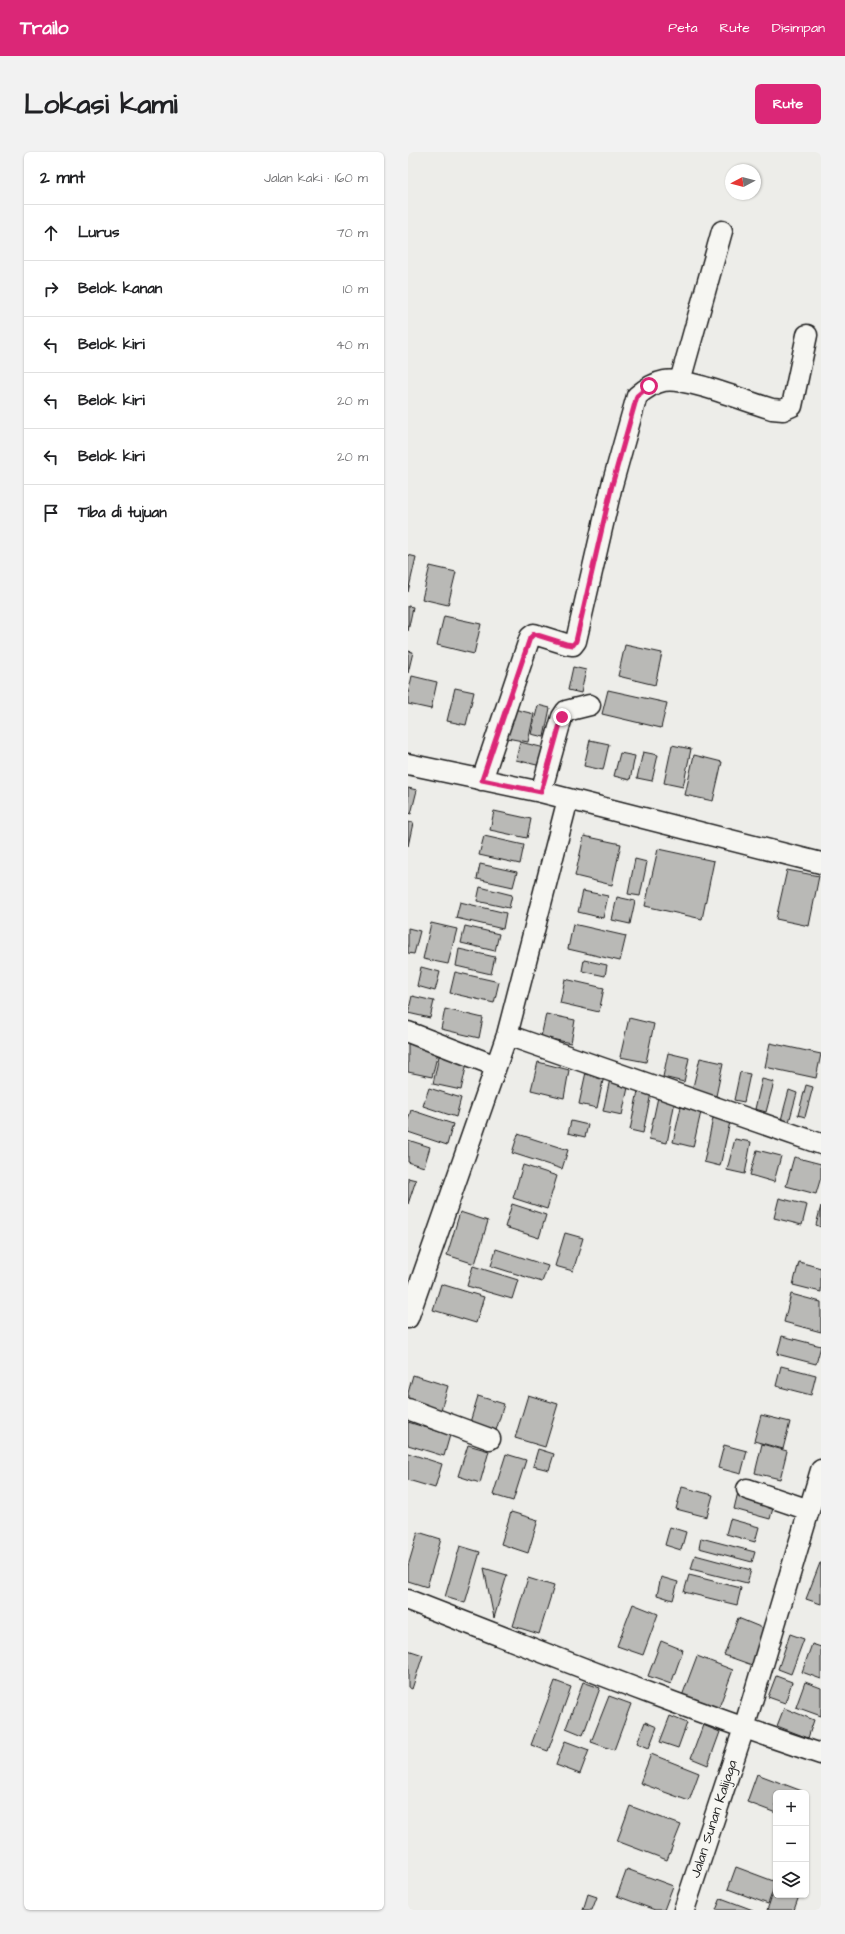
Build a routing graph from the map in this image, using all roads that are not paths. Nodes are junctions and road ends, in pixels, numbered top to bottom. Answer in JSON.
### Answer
{"nodes":[{"id":1,"x":722,"y":231,"type":"dead end"},
{"id":2,"x":807,"y":335,"type":"dead end"},
{"id":3,"x":680,"y":380,"type":"junction"},
{"id":4,"x":590,"y":706,"type":"dead end"},
{"id":5,"x":408,"y":764,"type":"edge"},
{"id":6,"x":482,"y":780,"type":"junction"},
{"id":7,"x":541,"y":792,"type":"junction"},
{"id":8,"x":568,"y":799,"type":"junction"},
{"id":9,"x":821,"y":863,"type":"edge"},
{"id":10,"x":408,"y":1032,"type":"edge"},
{"id":11,"x":507,"y":1035,"type":"junction"},
{"id":12,"x":496,"y":1066,"type":"junction"},
{"id":13,"x":821,"y":1144,"type":"edge"},
{"id":14,"x":408,"y":1318,"type":"edge"},
{"id":15,"x":408,"y":1409,"type":"edge"},
{"id":16,"x":490,"y":1439,"type":"dead end"},
{"id":17,"x":821,"y":1470,"type":"edge"},
{"id":18,"x":747,"y":1489,"type":"dead end"},
{"id":19,"x":809,"y":1510,"type":"junction"},
{"id":20,"x":408,"y":1600,"type":"edge"},
{"id":21,"x":744,"y":1728,"type":"junction"},
{"id":22,"x":821,"y":1754,"type":"edge"},
{"id":23,"x":684,"y":1910,"type":"edge"}],
"edges":[{"from":1,"to":3,"type":"street"},
{"from":2,"to":3,"type":"street"},
{"from":3,"to":6,"type":"street"},
{"from":4,"to":7,"type":"street"},
{"from":5,"to":6,"type":"street"},
{"from":6,"to":7,"type":"street"},
{"from":7,"to":8,"type":"street"},
{"from":8,"to":9,"type":"street"},
{"from":8,"to":11,"type":"street"},
{"from":10,"to":12,"type":"street"},
{"from":11,"to":12,"type":"street"},
{"from":11,"to":13,"type":"street"},
{"from":12,"to":14,"type":"street"},
{"from":15,"to":16,"type":"street"},
{"from":17,"to":19,"type":"street","name":"Jalan Sunan Kalijaga"},
{"from":18,"to":19,"type":"street"},
{"from":19,"to":21,"type":"street","name":"Jalan Sunan Kalijaga"},
{"from":20,"to":21,"type":"street"},
{"from":21,"to":22,"type":"street"},
{"from":21,"to":23,"type":"street","name":"Jalan Sunan Kalijaga"}]}
